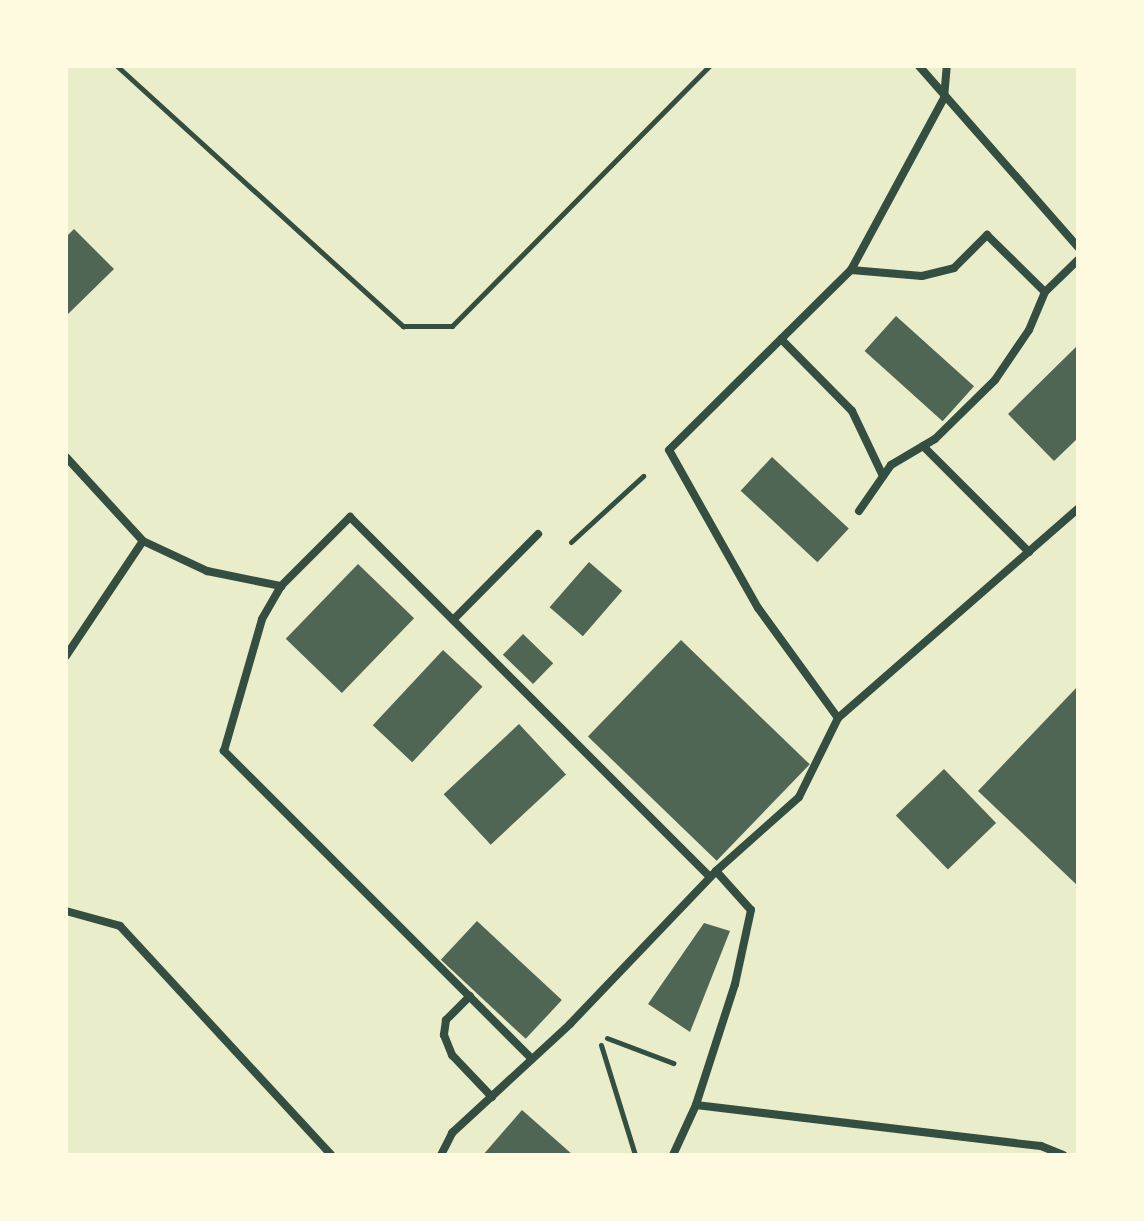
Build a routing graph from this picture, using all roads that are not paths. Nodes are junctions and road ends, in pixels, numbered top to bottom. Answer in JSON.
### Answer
{"nodes":[{"id":1,"x":919,"y":66,"type":"edge"},
{"id":2,"x":947,"y":66,"type":"edge"},
{"id":3,"x":944,"y":98,"type":"junction"},
{"id":4,"x":1078,"y":247,"type":"edge"},
{"id":5,"x":1078,"y":260,"type":"edge"},
{"id":6,"x":851,"y":270,"type":"junction"},
{"id":7,"x":1045,"y":292,"type":"junction"},
{"id":8,"x":781,"y":339,"type":"junction"},
{"id":9,"x":923,"y":446,"type":"junction"},
{"id":10,"x":66,"y":457,"type":"edge"},
{"id":11,"x":883,"y":476,"type":"junction"},
{"id":12,"x":1078,"y":509,"type":"edge"},
{"id":13,"x":859,"y":511,"type":"dead end"},
{"id":14,"x":538,"y":534,"type":"road end"},
{"id":15,"x":143,"y":541,"type":"junction"},
{"id":16,"x":1029,"y":552,"type":"junction"},
{"id":17,"x":281,"y":586,"type":"junction"},
{"id":18,"x":453,"y":620,"type":"junction"},
{"id":19,"x":66,"y":656,"type":"edge"},
{"id":20,"x":838,"y":718,"type":"junction"},
{"id":21,"x":713,"y":874,"type":"junction"},
{"id":22,"x":66,"y":911,"type":"edge"},
{"id":23,"x":470,"y":996,"type":"junction"},
{"id":24,"x":532,"y":1059,"type":"junction"},
{"id":25,"x":492,"y":1097,"type":"junction"},
{"id":26,"x":696,"y":1105,"type":"junction"},
{"id":27,"x":331,"y":1155,"type":"edge"},
{"id":28,"x":441,"y":1155,"type":"edge"},
{"id":29,"x":673,"y":1155,"type":"edge"},
{"id":30,"x":1063,"y":1155,"type":"edge"}],
"edges":[{"from":1,"to":3,"type":"street"},
{"from":2,"to":3,"type":"street"},
{"from":3,"to":4,"type":"street"},
{"from":3,"to":6,"type":"street"},
{"from":5,"to":7,"type":"street"},
{"from":6,"to":7,"type":"street"},
{"from":6,"to":8,"type":"street"},
{"from":7,"to":9,"type":"street"},
{"from":8,"to":11,"type":"street"},
{"from":8,"to":20,"type":"street"},
{"from":9,"to":11,"type":"street"},
{"from":9,"to":16,"type":"street"},
{"from":10,"to":15,"type":"street"},
{"from":11,"to":13,"type":"street"},
{"from":12,"to":16,"type":"street"},
{"from":14,"to":18,"type":"street"},
{"from":15,"to":17,"type":"street"},
{"from":15,"to":19,"type":"street"},
{"from":16,"to":20,"type":"street"},
{"from":17,"to":18,"type":"street"},
{"from":17,"to":23,"type":"street"},
{"from":18,"to":21,"type":"street"},
{"from":20,"to":21,"type":"street"},
{"from":21,"to":24,"type":"street"},
{"from":21,"to":26,"type":"street"},
{"from":22,"to":27,"type":"street"},
{"from":23,"to":24,"type":"street"},
{"from":23,"to":25,"type":"street"},
{"from":24,"to":25,"type":"street"},
{"from":25,"to":28,"type":"street"},
{"from":26,"to":29,"type":"street"},
{"from":26,"to":30,"type":"street"}]}
